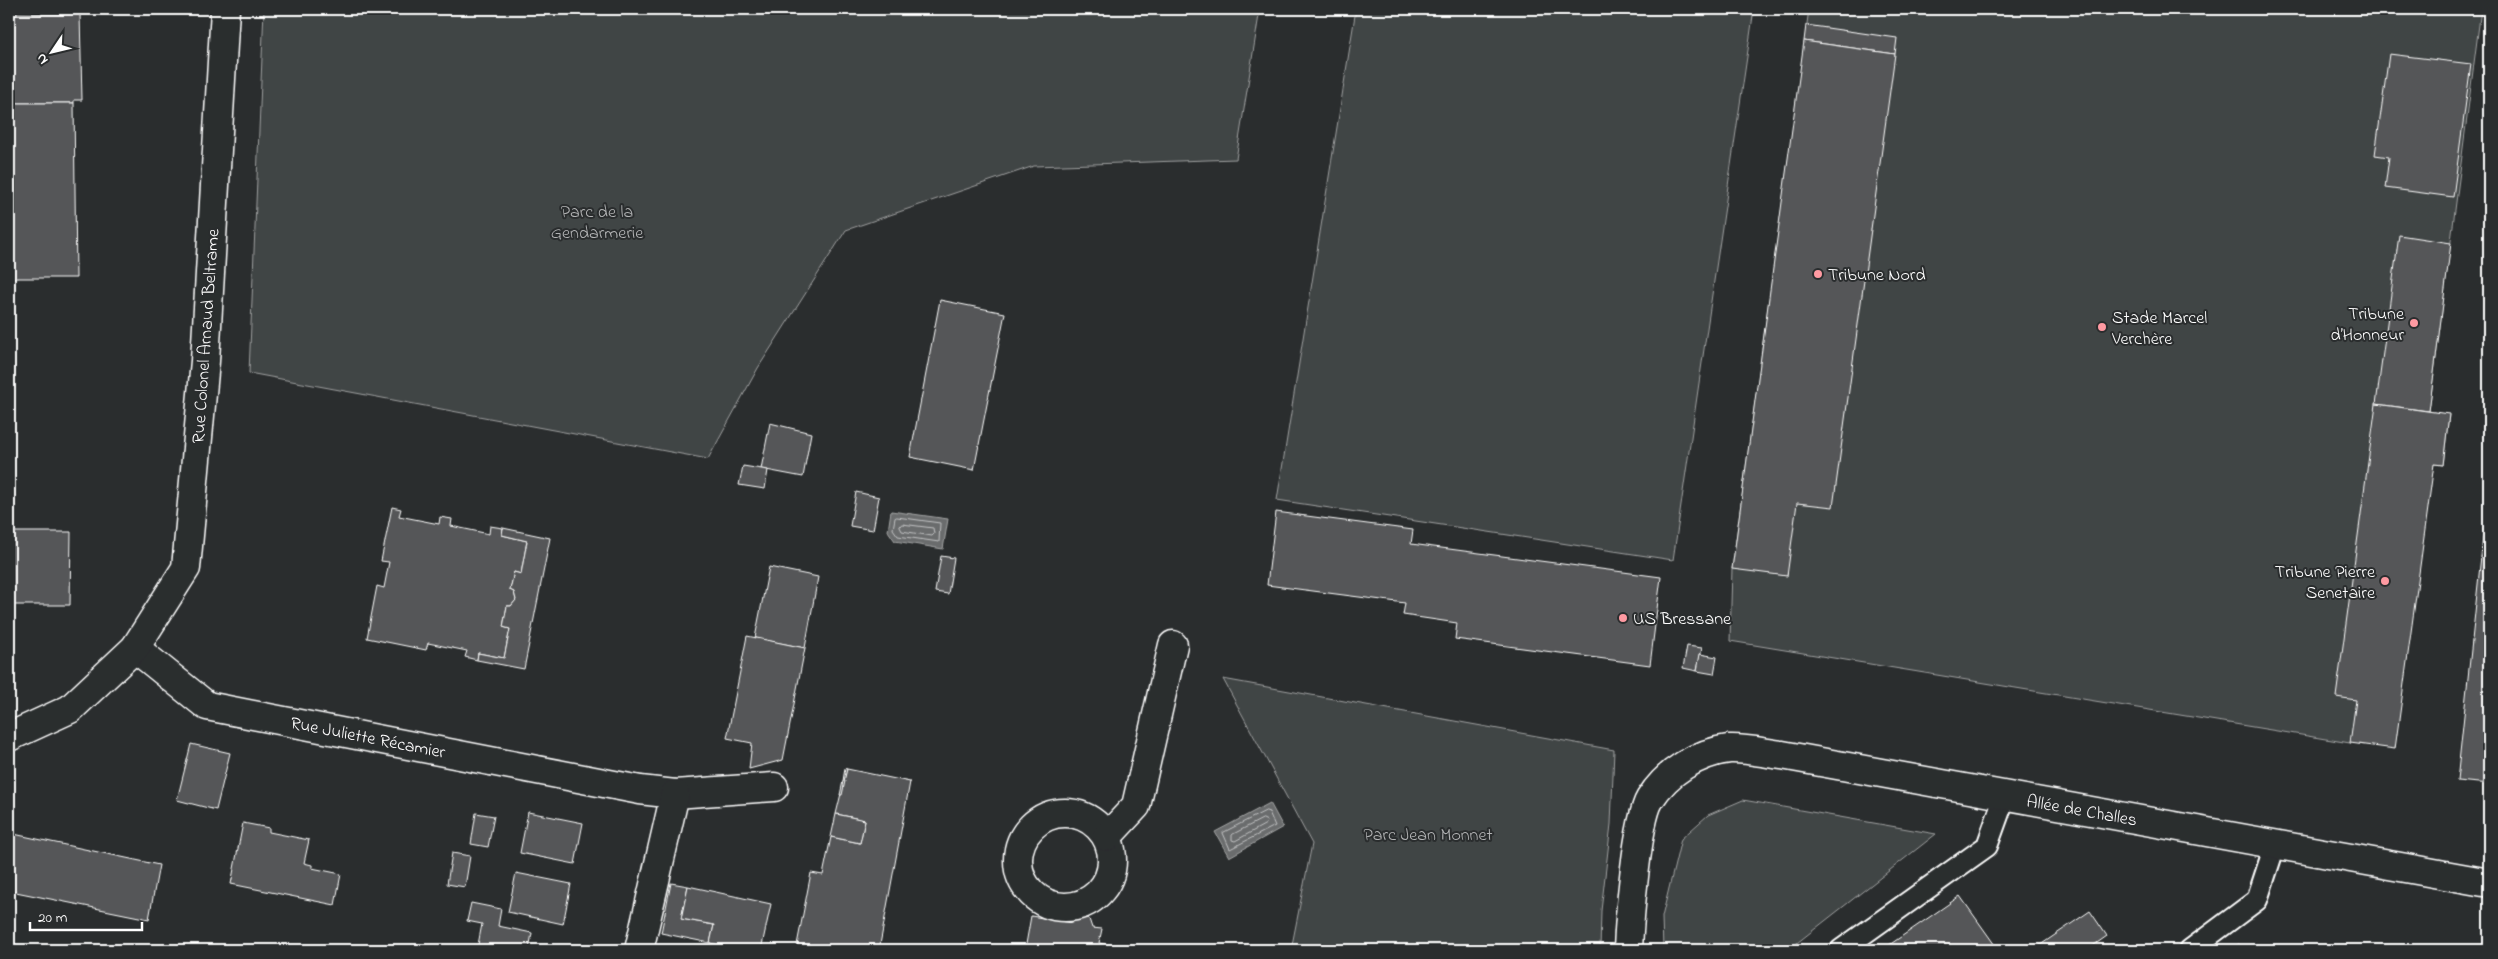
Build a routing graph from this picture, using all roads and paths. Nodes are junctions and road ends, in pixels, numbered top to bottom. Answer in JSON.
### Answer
{"nodes":[{"id":1,"x":225,"y":9,"type":"edge"},
{"id":2,"x":1173,"y":645,"type":"dead end"},
{"id":3,"x":135,"y":648,"type":"junction"},
{"id":4,"x":9,"y":736,"type":"edge"},
{"id":5,"x":774,"y":787,"type":"dead end"},
{"id":6,"x":675,"y":794,"type":"junction"},
{"id":7,"x":2005,"y":796,"type":"junction"},
{"id":8,"x":1107,"y":837,"type":"dead end"},
{"id":9,"x":2275,"y":845,"type":"junction"},
{"id":10,"x":2489,"y":883,"type":"edge"},
{"id":11,"x":639,"y":950,"type":"edge"},
{"id":12,"x":1628,"y":950,"type":"edge"},
{"id":13,"x":1841,"y":950,"type":"edge"},
{"id":14,"x":2190,"y":950,"type":"edge"}],
"edges":[{"from":1,"to":3,"type":"street","name":"Rue Colonel Arnaud Beltrame"},
{"from":2,"to":8,"type":"street"},
{"from":3,"to":4,"type":"street"},
{"from":3,"to":6,"type":"street","name":"Rue Juliette Récamier"},
{"from":5,"to":6,"type":"street","name":"Rue Juliette Récamier"},
{"from":6,"to":11,"type":"street"},
{"from":7,"to":9,"type":"street","name":"Allée de Challes"},
{"from":7,"to":12,"type":"street","name":"Allée de Challes"},
{"from":7,"to":13,"type":"lane"},
{"from":9,"to":10,"type":"street","name":"Allée de Challes"},
{"from":9,"to":14,"type":"lane"}]}
